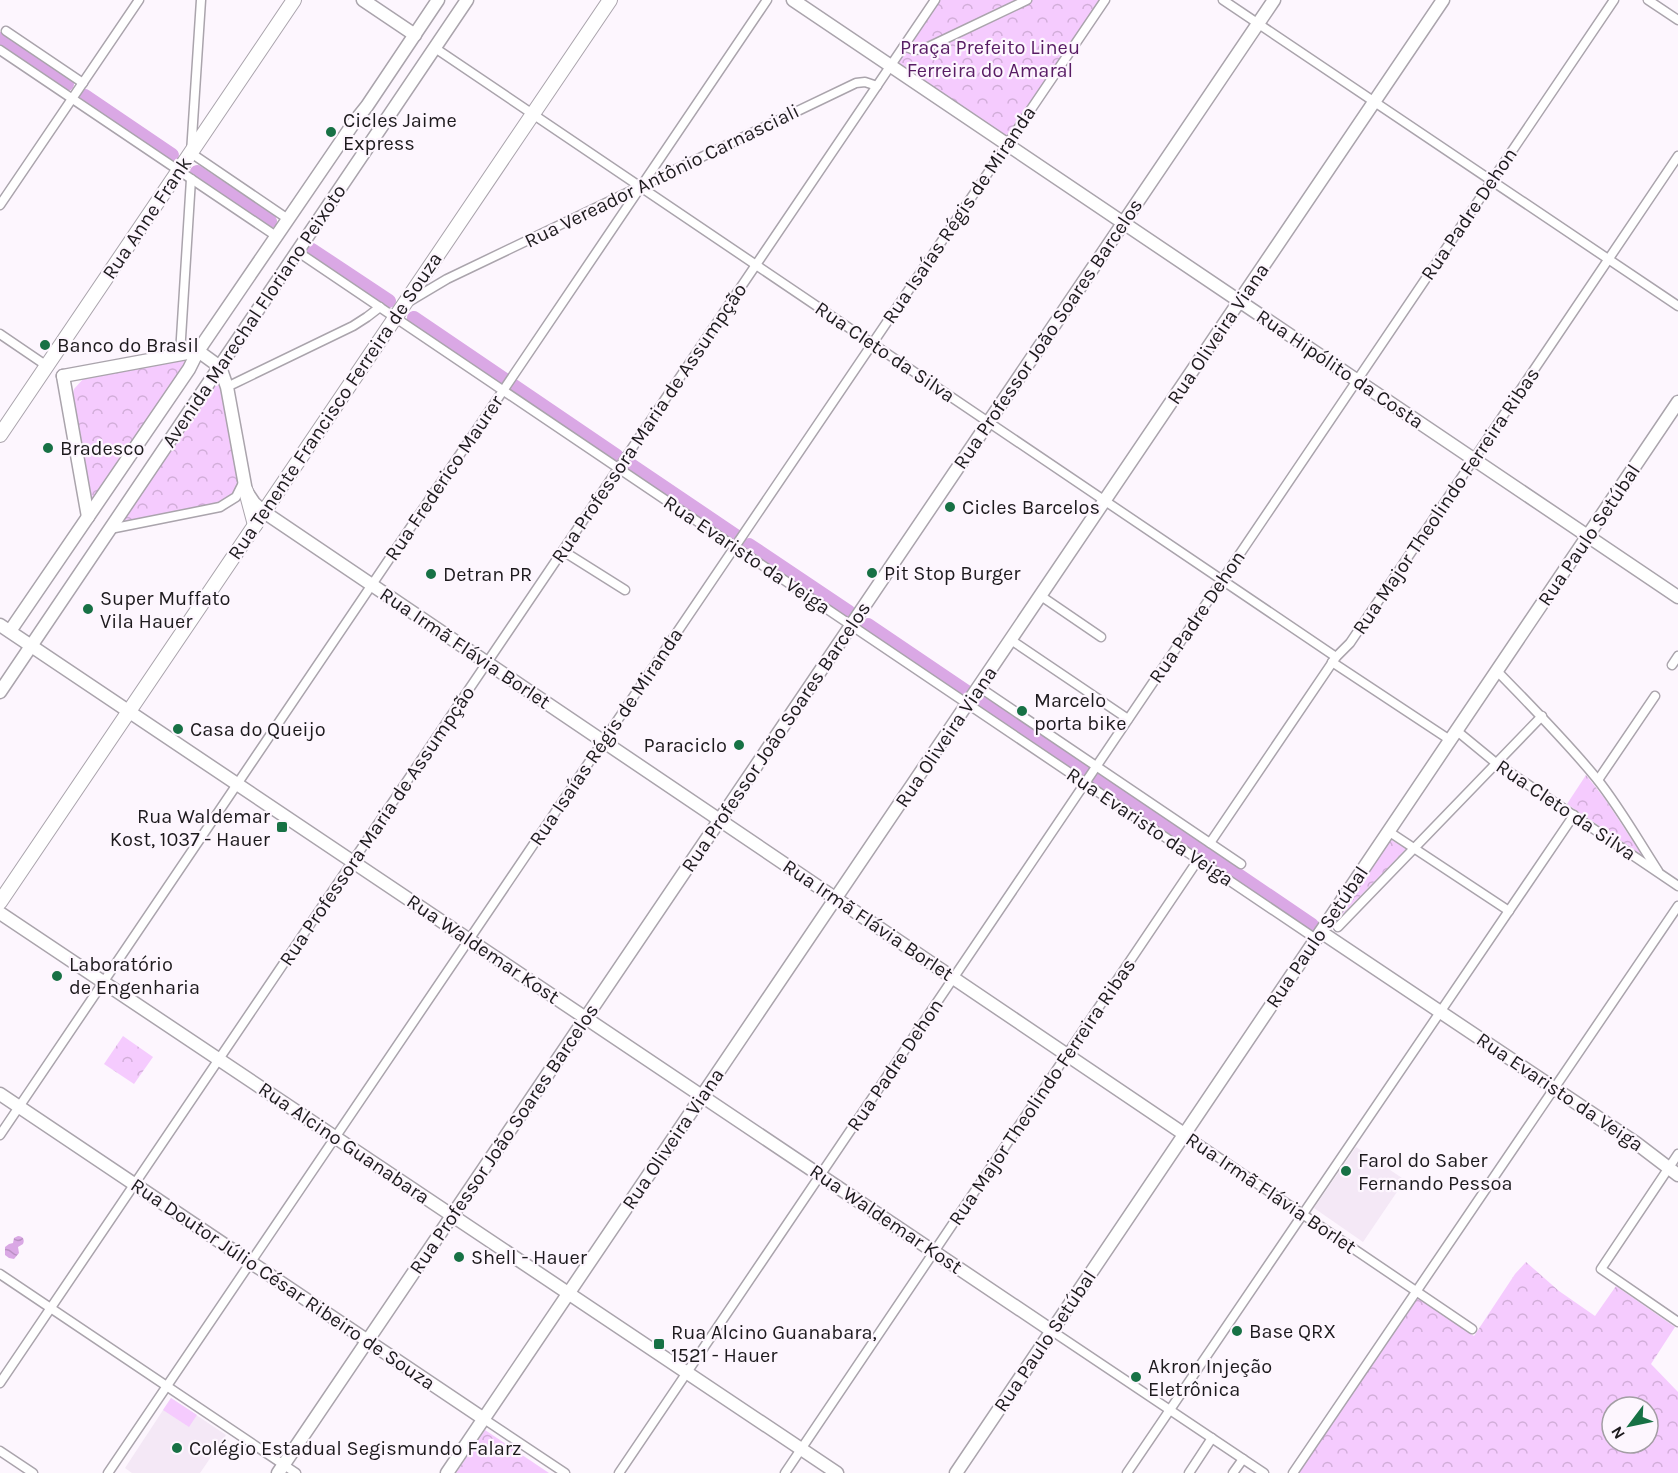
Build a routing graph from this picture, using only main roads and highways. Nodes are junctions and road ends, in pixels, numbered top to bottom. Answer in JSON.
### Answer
{"nodes":[{"id":1,"x":294,"y":0,"type":"edge"},
{"id":2,"x":363,"y":0,"type":"edge"},
{"id":3,"x":438,"y":0,"type":"edge"},
{"id":4,"x":467,"y":0,"type":"edge"},
{"id":5,"x":610,"y":0,"type":"edge"},
{"id":6,"x":793,"y":0,"type":"edge"},
{"id":7,"x":1274,"y":0,"type":"edge"},
{"id":8,"x":1443,"y":0,"type":"edge"},
{"id":9,"x":415,"y":35,"type":"junction"},
{"id":10,"x":1123,"y":223,"type":"junction"},
{"id":11,"x":1240,"y":302,"type":"junction"},
{"id":12,"x":203,"y":355,"type":"junction"},
{"id":13,"x":47,"y":366,"type":"junction"},
{"id":14,"x":220,"y":367,"type":"junction"},
{"id":15,"x":63,"y":376,"type":"junction"},
{"id":16,"x":1678,"y":402,"type":"edge"},
{"id":17,"x":0,"y":435,"type":"edge"},
{"id":18,"x":245,"y":485,"type":"junction"},
{"id":19,"x":264,"y":512,"type":"junction"},
{"id":20,"x":88,"y":517,"type":"junction"},
{"id":21,"x":255,"y":525,"type":"junction"},
{"id":22,"x":1587,"y":536,"type":"junction"},
{"id":23,"x":1678,"y":597,"type":"edge"},
{"id":24,"x":5,"y":628,"type":"edge"},
{"id":25,"x":31,"y":646,"type":"junction"},
{"id":26,"x":0,"y":692,"type":"edge"},
{"id":27,"x":129,"y":711,"type":"junction"},
{"id":28,"x":720,"y":820,"type":"junction"},
{"id":29,"x":836,"y":899,"type":"junction"},
{"id":30,"x":0,"y":902,"type":"edge"},
{"id":31,"x":0,"y":913,"type":"edge"},
{"id":32,"x":1318,"y":935,"type":"junction"},
{"id":33,"x":586,"y":1018,"type":"junction"},
{"id":34,"x":0,"y":1094,"type":"edge"},
{"id":35,"x":702,"y":1096,"type":"junction"},
{"id":36,"x":1184,"y":1134,"type":"junction"},
{"id":37,"x":1674,"y":1171,"type":"edge"},
{"id":38,"x":452,"y":1216,"type":"junction"},
{"id":39,"x":569,"y":1294,"type":"junction"},
{"id":40,"x":1052,"y":1331,"type":"junction"},
{"id":41,"x":368,"y":1341,"type":"junction"},
{"id":42,"x":484,"y":1419,"type":"junction"},
{"id":43,"x":281,"y":1469,"type":"edge"},
{"id":44,"x":447,"y":1473,"type":"edge"},
{"id":45,"x":837,"y":1473,"type":"edge"},
{"id":46,"x":956,"y":1473,"type":"edge"}],
"edges":[{"from":1,"to":13,"type":"main road","name":"Rua Anne Frank"},
{"from":2,"to":9,"type":"main road"},
{"from":3,"to":9,"type":"main road","name":"Avenida Marechal Floriano Peixoto"},
{"from":4,"to":14,"type":"main road","name":"Avenida Marechal Floriano Peixoto"},
{"from":5,"to":19,"type":"main road","name":"Rua Tenente Francisco Ferreira de Souza"},
{"from":6,"to":10,"type":"main road","name":"Rua Hipólito da Costa"},
{"from":7,"to":10,"type":"main road","name":"Rua Professor João Soares Barcelos"},
{"from":8,"to":11,"type":"main road","name":"Rua Oliveira Viana"},
{"from":9,"to":12,"type":"main road","name":"Avenida Marechal Floriano Peixoto"},
{"from":10,"to":11,"type":"main road","name":"Rua Hipólito da Costa"},
{"from":10,"to":28,"type":"main road","name":"Rua Professor João Soares Barcelos"},
{"from":11,"to":22,"type":"main road","name":"Rua Hipólito da Costa"},
{"from":11,"to":29,"type":"main road","name":"Rua Oliveira Viana"},
{"from":12,"to":14,"type":"main road"},
{"from":12,"to":15,"type":"main road"},
{"from":12,"to":20,"type":"main road","name":"Avenida Marechal Floriano Peixoto"},
{"from":13,"to":15,"type":"main road"},
{"from":13,"to":17,"type":"main road","name":"Rua Anne Frank"},
{"from":14,"to":18,"type":"main road"},
{"from":14,"to":25,"type":"main road","name":"Avenida Marechal Floriano Peixoto"},
{"from":15,"to":20,"type":"main road"},
{"from":16,"to":22,"type":"main road","name":"Rua Paulo Setúbal"},
{"from":18,"to":19,"type":"main road","name":"Rua Irmã Flávia Borlet"},
{"from":18,"to":21,"type":"main road"},
{"from":19,"to":21,"type":"main road","name":"Rua Tenente Francisco Ferreira de Souza"},
{"from":19,"to":28,"type":"main road","name":"Rua Irmã Flávia Borlet"},
{"from":20,"to":24,"type":"main road","name":"Avenida Marechal Floriano Peixoto"},
{"from":21,"to":27,"type":"main road","name":"Rua Tenente Francisco Ferreira de Souza"},
{"from":22,"to":23,"type":"main road","name":"Rua Hipólito da Costa"},
{"from":22,"to":32,"type":"main road","name":"Rua Paulo Setúbal"},
{"from":24,"to":25,"type":"main road","name":"Rua Waldemar Kost"},
{"from":25,"to":26,"type":"main road","name":"Avenida Marechal Floriano Peixoto"},
{"from":25,"to":27,"type":"main road","name":"Rua Waldemar Kost"},
{"from":27,"to":30,"type":"main road","name":"Rua Tenente Francisco Ferreira de Souza"},
{"from":27,"to":33,"type":"main road","name":"Rua Waldemar Kost"},
{"from":28,"to":29,"type":"main road","name":"Rua Irmã Flávia Borlet"},
{"from":28,"to":33,"type":"main road","name":"Rua Professor João Soares Barcelos"},
{"from":29,"to":35,"type":"main road","name":"Rua Oliveira Viana"},
{"from":29,"to":36,"type":"main road","name":"Rua Irmã Flávia Borlet"},
{"from":31,"to":38,"type":"main road","name":"Rua Alcino Guanabara"},
{"from":32,"to":36,"type":"main road","name":"Rua Paulo Setúbal"},
{"from":32,"to":37,"type":"main road","name":"Rua Evaristo da Veiga"},
{"from":33,"to":35,"type":"main road","name":"Rua Waldemar Kost"},
{"from":33,"to":38,"type":"main road","name":"Rua Professor João Soares Barcelos"},
{"from":34,"to":41,"type":"main road","name":"Rua Doutor Júlio César Ribeiro de Souza"},
{"from":35,"to":39,"type":"main road","name":"Rua Oliveira Viana"},
{"from":35,"to":40,"type":"main road","name":"Rua Waldemar Kost"},
{"from":36,"to":40,"type":"main road","name":"Rua Paulo Setúbal"},
{"from":38,"to":39,"type":"main road","name":"Rua Alcino Guanabara"},
{"from":38,"to":41,"type":"main road","name":"Rua Professor João Soares Barcelos"},
{"from":39,"to":42,"type":"main road","name":"Rua Oliveira Viana"},
{"from":39,"to":45,"type":"main road","name":"Rua Alcino Guanabara"},
{"from":40,"to":46,"type":"main road","name":"Rua Paulo Setúbal"},
{"from":41,"to":42,"type":"main road","name":"Rua Doutor Júlio César Ribeiro de Souza"},
{"from":41,"to":43,"type":"main road","name":"Rua Professor João Soares Barcelos"},
{"from":42,"to":44,"type":"main road","name":"Rua Oliveira Viana"}]}
